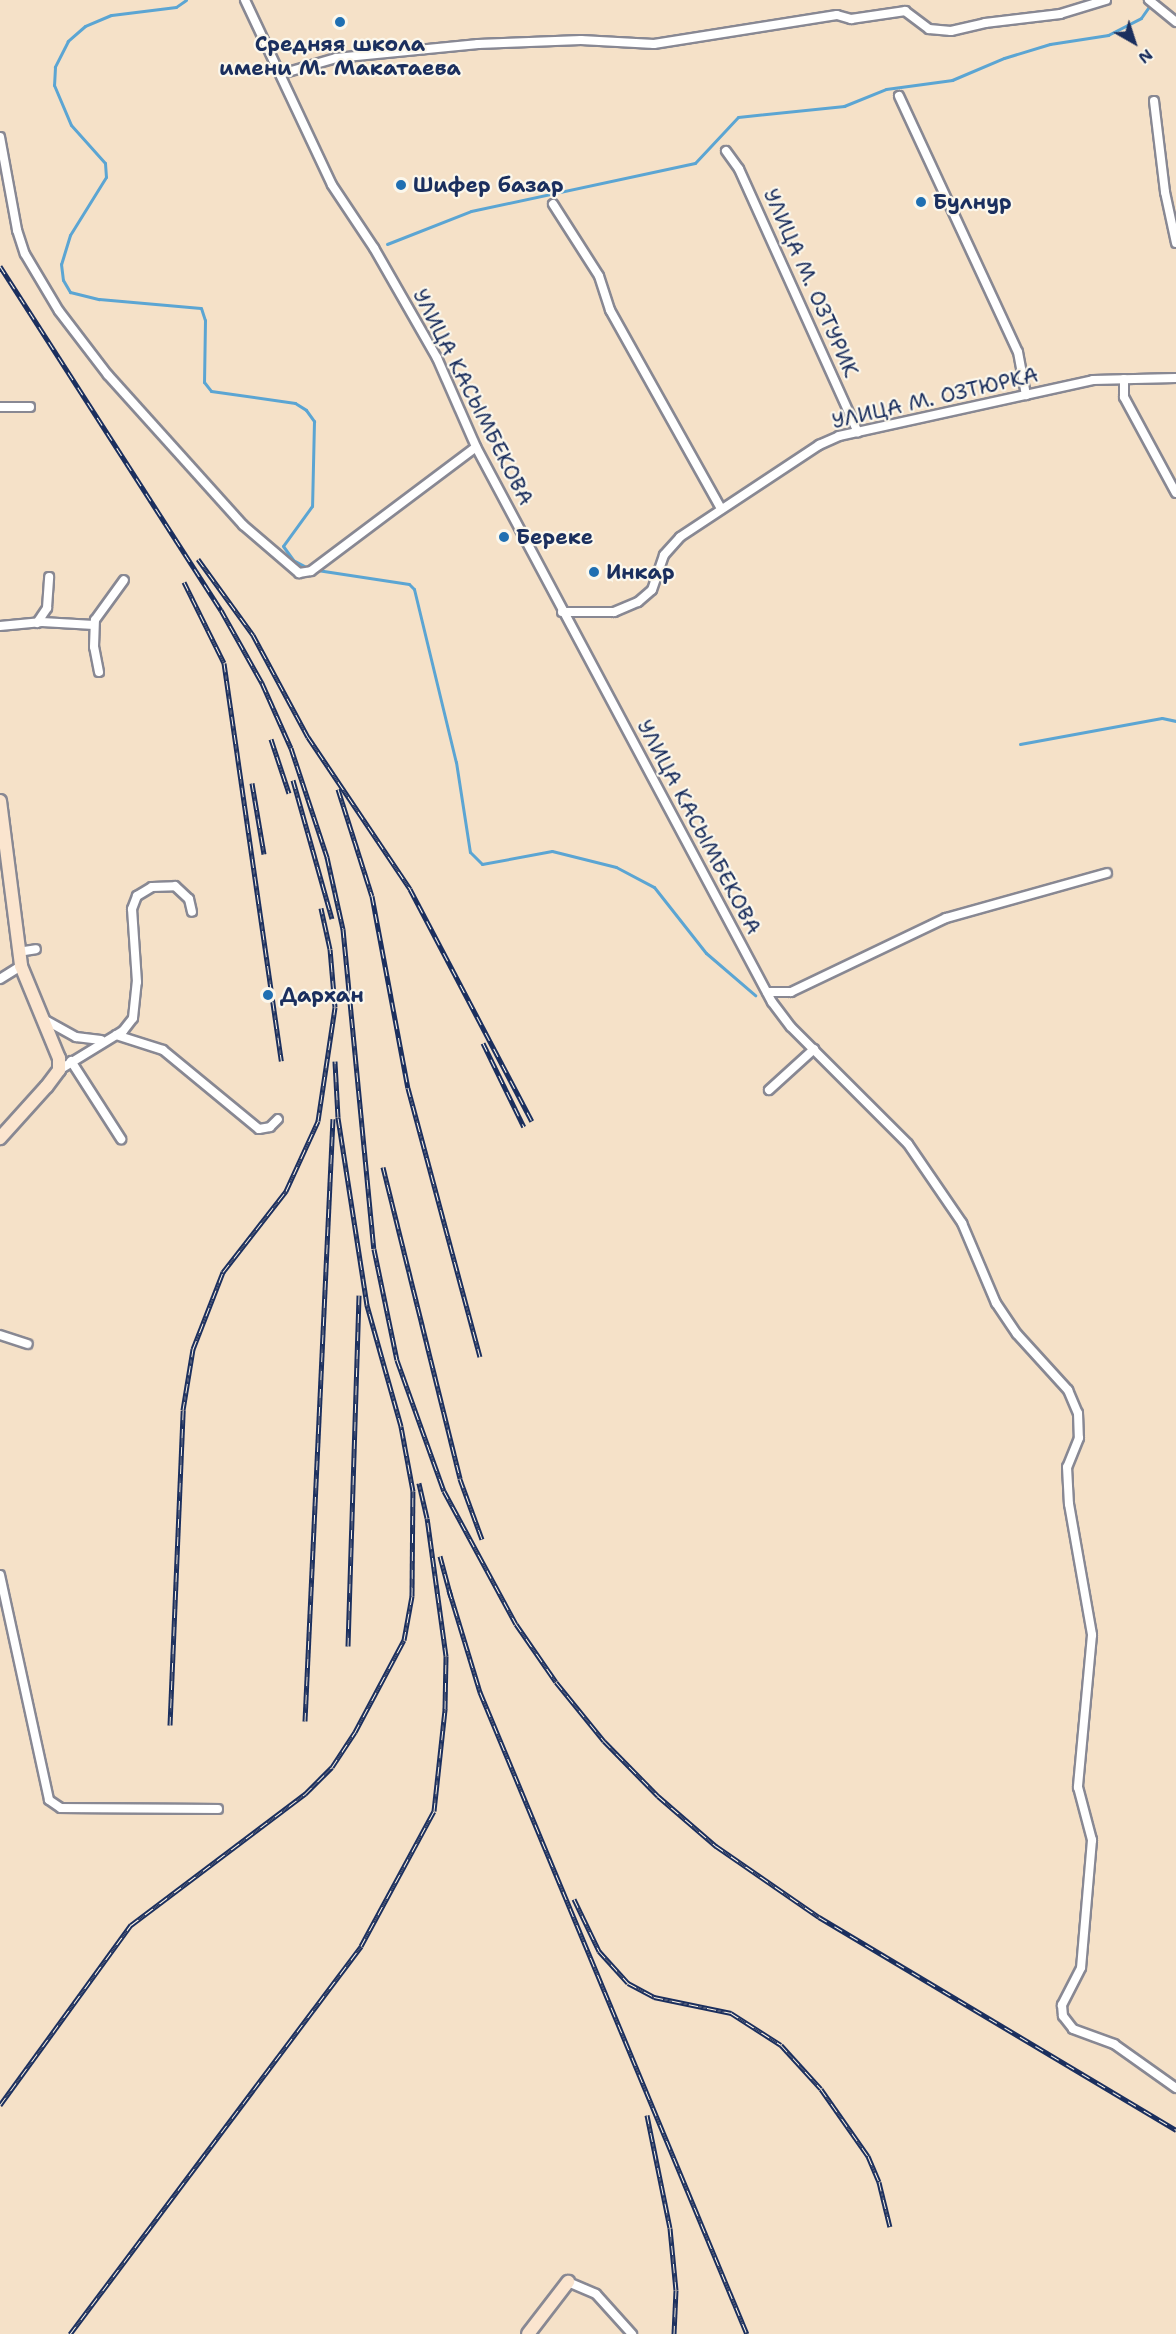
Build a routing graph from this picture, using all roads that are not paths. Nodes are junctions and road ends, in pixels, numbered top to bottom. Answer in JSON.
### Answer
{"nodes":[{"id":1,"x":244,"y":0,"type":"edge"},
{"id":2,"x":1106,"y":0,"type":"edge"},
{"id":3,"x":1149,"y":0,"type":"edge"},
{"id":4,"x":1176,"y":22,"type":"edge"},
{"id":5,"x":281,"y":74,"type":"junction"},
{"id":6,"x":898,"y":96,"type":"dead end"},
{"id":7,"x":1154,"y":101,"type":"dead end"},
{"id":8,"x":0,"y":137,"type":"edge"},
{"id":9,"x":726,"y":151,"type":"dead end"},
{"id":10,"x":553,"y":204,"type":"dead end"},
{"id":11,"x":1176,"y":243,"type":"edge"},
{"id":12,"x":1176,"y":378,"type":"edge"},
{"id":13,"x":1124,"y":379,"type":"junction"},
{"id":14,"x":1026,"y":395,"type":"junction"},
{"id":15,"x":0,"y":407,"type":"edge"},
{"id":16,"x":30,"y":408,"type":"dead end"},
{"id":17,"x":858,"y":432,"type":"junction"},
{"id":18,"x":476,"y":447,"type":"junction"},
{"id":19,"x":1176,"y":493,"type":"edge"},
{"id":20,"x":721,"y":509,"type":"junction"},
{"id":21,"x":49,"y":577,"type":"dead end"},
{"id":22,"x":124,"y":580,"type":"dead end"},
{"id":23,"x":562,"y":612,"type":"junction"},
{"id":24,"x":37,"y":623,"type":"junction"},
{"id":25,"x":94,"y":625,"type":"junction"},
{"id":26,"x":0,"y":626,"type":"edge"},
{"id":27,"x":99,"y":672,"type":"dead end"},
{"id":28,"x":0,"y":801,"type":"edge"},
{"id":29,"x":1107,"y":873,"type":"dead end"},
{"id":30,"x":192,"y":912,"type":"dead end"},
{"id":31,"x":36,"y":949,"type":"dead end"},
{"id":32,"x":18,"y":951,"type":"junction"},
{"id":33,"x":21,"y":966,"type":"junction"},
{"id":34,"x":0,"y":979,"type":"edge"},
{"id":35,"x":767,"y":992,"type":"junction"},
{"id":36,"x":47,"y":1021,"type":"junction"},
{"id":37,"x":116,"y":1035,"type":"junction"},
{"id":38,"x":106,"y":1040,"type":"junction"},
{"id":39,"x":814,"y":1049,"type":"junction"},
{"id":40,"x":70,"y":1061,"type":"junction"},
{"id":41,"x":59,"y":1070,"type":"junction"},
{"id":42,"x":769,"y":1090,"type":"dead end"},
{"id":43,"x":278,"y":1119,"type":"dead end"},
{"id":44,"x":0,"y":1138,"type":"edge"},
{"id":45,"x":122,"y":1138,"type":"dead end"},
{"id":46,"x":0,"y":1335,"type":"edge"},
{"id":47,"x":28,"y":1344,"type":"dead end"},
{"id":48,"x":0,"y":1575,"type":"edge"},
{"id":49,"x":218,"y":1809,"type":"dead end"},
{"id":50,"x":1176,"y":2088,"type":"edge"},
{"id":51,"x":567,"y":2282,"type":"joint"},
{"id":52,"x":528,"y":2334,"type":"edge"},
{"id":53,"x":632,"y":2334,"type":"edge"}],
"edges":[{"from":1,"to":5,"type":"street","name":"УЛИЦА КАСЫМБЕКОВА"},
{"from":2,"to":5,"type":"street"},
{"from":3,"to":4,"type":"street"},
{"from":5,"to":18,"type":"street","name":"УЛИЦА КАСЫМБЕКОВА"},
{"from":6,"to":14,"type":"street"},
{"from":7,"to":11,"type":"street"},
{"from":8,"to":18,"type":"street"},
{"from":9,"to":17,"type":"street","name":"УЛИЦА М. ОЗТУРИК"},
{"from":10,"to":20,"type":"street"},
{"from":12,"to":13,"type":"street","name":"УЛИЦА М. ОЗТЮРКА"},
{"from":13,"to":14,"type":"street","name":"УЛИЦА М. ОЗТЮРКА"},
{"from":13,"to":19,"type":"street"},
{"from":14,"to":17,"type":"street","name":"УЛИЦА М. ОЗТЮРКА"},
{"from":15,"to":16,"type":"street"},
{"from":17,"to":20,"type":"street","name":"УЛИЦА М. ОЗТЮРКА"},
{"from":18,"to":23,"type":"street","name":"УЛИЦА КАСЫМБЕКОВА"},
{"from":20,"to":23,"type":"street","name":"УЛИЦА М. ОЗТЮРКА"},
{"from":21,"to":24,"type":"street"},
{"from":22,"to":25,"type":"street"},
{"from":23,"to":35,"type":"street","name":"УЛИЦА КАСЫМБЕКОВА"},
{"from":24,"to":25,"type":"street"},
{"from":24,"to":26,"type":"street"},
{"from":25,"to":27,"type":"street"},
{"from":28,"to":32,"type":"street"},
{"from":29,"to":35,"type":"street"},
{"from":30,"to":37,"type":"street"},
{"from":31,"to":32,"type":"street"},
{"from":32,"to":33,"type":"street"},
{"from":33,"to":34,"type":"street"},
{"from":33,"to":36,"type":"street"},
{"from":35,"to":39,"type":"street","name":"УЛИЦА КАСЫМБЕКОВА"},
{"from":36,"to":38,"type":"street"},
{"from":36,"to":41,"type":"street"},
{"from":37,"to":38,"type":"street"},
{"from":37,"to":43,"type":"street"},
{"from":38,"to":40,"type":"street"},
{"from":39,"to":42,"type":"street"},
{"from":39,"to":50,"type":"street","name":"УЛИЦА КАСЫМБЕКОВА"},
{"from":40,"to":41,"type":"street"},
{"from":40,"to":45,"type":"street"},
{"from":41,"to":44,"type":"street"},
{"from":46,"to":47,"type":"street"},
{"from":48,"to":49,"type":"street"},
{"from":51,"to":52,"type":"street"},
{"from":51,"to":53,"type":"street"}]}
